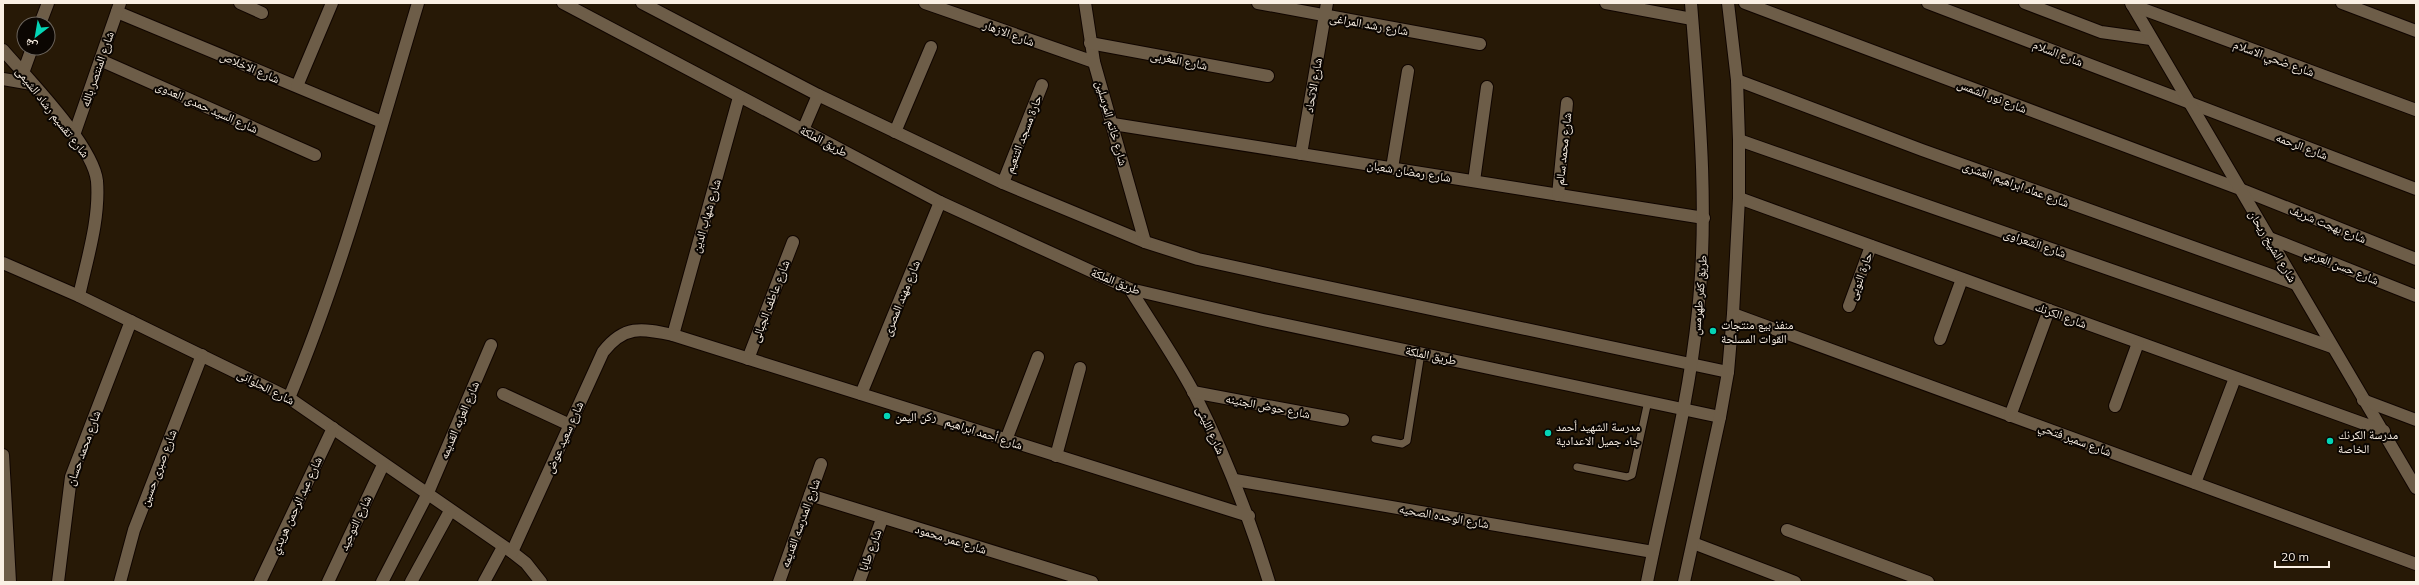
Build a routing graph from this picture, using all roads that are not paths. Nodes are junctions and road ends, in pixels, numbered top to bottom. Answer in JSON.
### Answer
{"nodes":[{"id":1,"x":48,"y":3,"type":"edge"},
{"id":2,"x":240,"y":3,"type":"edge"},
{"id":3,"x":332,"y":3,"type":"edge"},
{"id":4,"x":418,"y":3,"type":"edge"},
{"id":5,"x":563,"y":3,"type":"edge"},
{"id":6,"x":642,"y":3,"type":"edge"},
{"id":7,"x":925,"y":3,"type":"edge"},
{"id":8,"x":1085,"y":3,"type":"edge"},
{"id":9,"x":1258,"y":3,"type":"edge"},
{"id":10,"x":1327,"y":3,"type":"edge"},
{"id":11,"x":1606,"y":3,"type":"edge"},
{"id":12,"x":1691,"y":3,"type":"edge"},
{"id":13,"x":1728,"y":3,"type":"edge"},
{"id":14,"x":1745,"y":3,"type":"edge"},
{"id":15,"x":1928,"y":3,"type":"edge"},
{"id":16,"x":2025,"y":3,"type":"edge"},
{"id":17,"x":2342,"y":3,"type":"edge"},
{"id":18,"x":2131,"y":4,"type":"edge"},
{"id":19,"x":118,"y":7,"type":"edge"},
{"id":20,"x":664,"y":8,"type":"edge"},
{"id":21,"x":262,"y":13,"type":"dead end"},
{"id":22,"x":43,"y":16,"type":"edge"},
{"id":23,"x":1325,"y":16,"type":"junction"},
{"id":24,"x":1692,"y":20,"type":"junction"},
{"id":25,"x":2416,"y":30,"type":"edge"},
{"id":26,"x":2151,"y":39,"type":"junction"},
{"id":27,"x":1090,"y":43,"type":"junction"},
{"id":28,"x":1480,"y":44,"type":"dead end"},
{"id":29,"x":931,"y":47,"type":"dead end"},
{"id":30,"x":3,"y":50,"type":"edge"},
{"id":31,"x":29,"y":56,"type":"edge"},
{"id":32,"x":100,"y":60,"type":"junction"},
{"id":33,"x":1094,"y":62,"type":"junction"},
{"id":34,"x":1408,"y":71,"type":"dead end"},
{"id":35,"x":23,"y":73,"type":"junction"},
{"id":36,"x":1268,"y":76,"type":"dead end"},
{"id":37,"x":3,"y":79,"type":"edge"},
{"id":38,"x":1737,"y":80,"type":"junction"},
{"id":39,"x":32,"y":84,"type":"junction"},
{"id":40,"x":1042,"y":85,"type":"dead end"},
{"id":41,"x":297,"y":86,"type":"junction"},
{"id":42,"x":1487,"y":86,"type":"dead end"},
{"id":43,"x":818,"y":95,"type":"junction"},
{"id":44,"x":739,"y":97,"type":"junction"},
{"id":45,"x":2188,"y":102,"type":"junction"},
{"id":46,"x":1567,"y":103,"type":"dead end"},
{"id":47,"x":2416,"y":110,"type":"edge"},
{"id":48,"x":382,"y":122,"type":"junction"},
{"id":49,"x":1113,"y":124,"type":"junction"},
{"id":50,"x":803,"y":130,"type":"junction"},
{"id":51,"x":895,"y":132,"type":"junction"},
{"id":52,"x":74,"y":135,"type":"junction"},
{"id":53,"x":1738,"y":140,"type":"junction"},
{"id":54,"x":1301,"y":154,"type":"junction"},
{"id":55,"x":315,"y":155,"type":"dead end"},
{"id":56,"x":1392,"y":168,"type":"junction"},
{"id":57,"x":1474,"y":181,"type":"junction"},
{"id":58,"x":1003,"y":183,"type":"junction"},
{"id":59,"x":2240,"y":189,"type":"junction"},
{"id":60,"x":2416,"y":189,"type":"edge"},
{"id":61,"x":1558,"y":195,"type":"junction"},
{"id":62,"x":1739,"y":198,"type":"junction"},
{"id":63,"x":940,"y":202,"type":"junction"},
{"id":64,"x":1704,"y":218,"type":"junction"},
{"id":65,"x":2268,"y":237,"type":"junction"},
{"id":66,"x":793,"y":242,"type":"dead end"},
{"id":67,"x":1146,"y":242,"type":"junction"},
{"id":68,"x":1871,"y":246,"type":"junction"},
{"id":69,"x":2416,"y":259,"type":"edge"},
{"id":70,"x":3,"y":263,"type":"edge"},
{"id":71,"x":1962,"y":279,"type":"junction"},
{"id":72,"x":2296,"y":284,"type":"junction"},
{"id":73,"x":1130,"y":289,"type":"junction"},
{"id":74,"x":79,"y":296,"type":"junction"},
{"id":75,"x":2416,"y":296,"type":"edge"},
{"id":76,"x":1849,"y":306,"type":"dead end"},
{"id":77,"x":2049,"y":310,"type":"junction"},
{"id":78,"x":1733,"y":314,"type":"junction"},
{"id":79,"x":131,"y":321,"type":"junction"},
{"id":80,"x":627,"y":331,"type":"joint"},
{"id":81,"x":672,"y":335,"type":"junction"},
{"id":82,"x":1940,"y":339,"type":"dead end"},
{"id":83,"x":2138,"y":343,"type":"junction"},
{"id":84,"x":491,"y":345,"type":"dead end"},
{"id":85,"x":2332,"y":347,"type":"junction"},
{"id":86,"x":1421,"y":353,"type":"junction"},
{"id":87,"x":202,"y":355,"type":"junction"},
{"id":88,"x":1038,"y":357,"type":"dead end"},
{"id":89,"x":748,"y":359,"type":"junction"},
{"id":90,"x":1692,"y":365,"type":"junction"},
{"id":91,"x":1080,"y":368,"type":"dead end"},
{"id":92,"x":1728,"y":372,"type":"junction"},
{"id":93,"x":2235,"y":378,"type":"junction"},
{"id":94,"x":1193,"y":392,"type":"junction"},
{"id":95,"x":503,"y":394,"type":"dead end"},
{"id":96,"x":861,"y":394,"type":"junction"},
{"id":97,"x":290,"y":398,"type":"junction"},
{"id":98,"x":2364,"y":400,"type":"junction"},
{"id":99,"x":1648,"y":402,"type":"junction"},
{"id":100,"x":2115,"y":406,"type":"dead end"},
{"id":101,"x":1685,"y":409,"type":"junction"},
{"id":102,"x":1720,"y":416,"type":"junction"},
{"id":103,"x":2010,"y":416,"type":"junction"},
{"id":104,"x":1343,"y":420,"type":"dead end"},
{"id":105,"x":2416,"y":420,"type":"edge"},
{"id":106,"x":570,"y":425,"type":"junction"},
{"id":107,"x":333,"y":428,"type":"junction"},
{"id":108,"x":2384,"y":431,"type":"junction"},
{"id":109,"x":1375,"y":439,"type":"dead end"},
{"id":110,"x":1006,"y":440,"type":"junction"},
{"id":111,"x":3,"y":455,"type":"edge"},
{"id":112,"x":1056,"y":456,"type":"junction"},
{"id":113,"x":821,"y":464,"type":"dead end"},
{"id":114,"x":383,"y":465,"type":"junction"},
{"id":115,"x":1576,"y":467,"type":"dead end"},
{"id":116,"x":1235,"y":480,"type":"junction"},
{"id":117,"x":2195,"y":483,"type":"junction"},
{"id":118,"x":2416,"y":488,"type":"edge"},
{"id":119,"x":427,"y":495,"type":"junction"},
{"id":120,"x":810,"y":495,"type":"junction"},
{"id":121,"x":450,"y":511,"type":"junction"},
{"id":122,"x":1249,"y":516,"type":"junction"},
{"id":123,"x":882,"y":518,"type":"junction"},
{"id":124,"x":1787,"y":530,"type":"dead end"},
{"id":125,"x":1694,"y":543,"type":"junction"},
{"id":126,"x":507,"y":550,"type":"junction"},
{"id":127,"x":1653,"y":552,"type":"junction"},
{"id":128,"x":2416,"y":564,"type":"edge"},
{"id":129,"x":7,"y":574,"type":"edge"},
{"id":130,"x":58,"y":582,"type":"edge"},
{"id":131,"x":120,"y":582,"type":"edge"},
{"id":132,"x":260,"y":582,"type":"edge"},
{"id":133,"x":328,"y":582,"type":"edge"},
{"id":134,"x":382,"y":582,"type":"edge"},
{"id":135,"x":411,"y":582,"type":"edge"},
{"id":136,"x":484,"y":582,"type":"edge"},
{"id":137,"x":541,"y":582,"type":"edge"},
{"id":138,"x":780,"y":582,"type":"edge"},
{"id":139,"x":858,"y":582,"type":"edge"},
{"id":140,"x":1092,"y":582,"type":"edge"},
{"id":141,"x":1269,"y":582,"type":"edge"},
{"id":142,"x":1648,"y":582,"type":"edge"},
{"id":143,"x":1684,"y":582,"type":"edge"},
{"id":144,"x":1795,"y":582,"type":"edge"},
{"id":145,"x":1928,"y":582,"type":"edge"}],
"edges":[{"from":1,"to":22,"type":"street"},
{"from":2,"to":21,"type":"street"},
{"from":3,"to":41,"type":"street"},
{"from":4,"to":48,"type":"street"},
{"from":5,"to":44,"type":"street","name":"طريق الملكة"},
{"from":6,"to":20,"type":"street"},
{"from":7,"to":33,"type":"street","name":"شارع الازهار"},
{"from":8,"to":27,"type":"street","name":"شارع خاتم المرسلين"},
{"from":9,"to":23,"type":"street","name":"شارع رشد المراغى"},
{"from":10,"to":23,"type":"street","name":"شارع الاتحاد"},
{"from":11,"to":24,"type":"street"},
{"from":12,"to":24,"type":"street","name":"طريق كفر طهرمس"},
{"from":13,"to":38,"type":"street"},
{"from":14,"to":59,"type":"street","name":"شارع نور الشمس"},
{"from":15,"to":45,"type":"street","name":"شارع السلام"},
{"from":16,"to":26,"type":"street"},
{"from":17,"to":25,"type":"street"},
{"from":18,"to":26,"type":"street","name":"شارع الشيخ ريحان"},
{"from":18,"to":47,"type":"street","name":"شارع ضحي الاسلام"},
{"from":19,"to":32,"type":"street","name":"شارع المنتصر بالله"},
{"from":19,"to":41,"type":"street","name":"شارع الاخلاص"},
{"from":20,"to":43,"type":"street"},
{"from":23,"to":28,"type":"street","name":"شارع رشد المراغى"},
{"from":23,"to":54,"type":"street","name":"شارع الاتحاد"},
{"from":24,"to":64,"type":"street","name":"طريق كفر طهرمس"},
{"from":26,"to":45,"type":"street","name":"شارع الشيخ ريحان"},
{"from":27,"to":33,"type":"street","name":"شارع خاتم المرسلين"},
{"from":27,"to":36,"type":"street","name":"شارع المغربى"},
{"from":29,"to":51,"type":"street"},
{"from":30,"to":35,"type":"street","name":"شارع تقسيم رشاد الشيمى"},
{"from":31,"to":35,"type":"street"},
{"from":32,"to":52,"type":"street","name":"شارع المنتصر بالله"},
{"from":32,"to":55,"type":"street","name":"شارع السيد حمدى العدوى"},
{"from":33,"to":49,"type":"street","name":"شارع خاتم المرسلين"},
{"from":34,"to":56,"type":"street"},
{"from":35,"to":39,"type":"street","name":"شارع تقسيم رشاد الشيمى"},
{"from":37,"to":39,"type":"street"},
{"from":38,"to":53,"type":"street"},
{"from":38,"to":72,"type":"street","name":"شارع عماد ابراهيم العشرى"},
{"from":39,"to":52,"type":"street","name":"شارع تقسيم رشاد الشيمى"},
{"from":40,"to":58,"type":"street","name":"حارة مسجد التنعيم"},
{"from":41,"to":48,"type":"street","name":"شارع الاخلاص"},
{"from":42,"to":57,"type":"street"},
{"from":43,"to":50,"type":"street"},
{"from":43,"to":51,"type":"street"},
{"from":44,"to":50,"type":"street","name":"طريق الملكة"},
{"from":44,"to":81,"type":"street","name":"شارع شهاب الدين"},
{"from":45,"to":59,"type":"street","name":"شارع الشيخ ريحان"},
{"from":45,"to":60,"type":"street","name":"شارع الرحمه"},
{"from":46,"to":61,"type":"street","name":"شارع محمد سالم"},
{"from":48,"to":97,"type":"street"},
{"from":49,"to":54,"type":"street","name":"شارع رمضان شعبان"},
{"from":49,"to":67,"type":"street","name":"شارع خاتم المرسلين"},
{"from":50,"to":63,"type":"street","name":"طريق الملكة"},
{"from":51,"to":58,"type":"street"},
{"from":52,"to":74,"type":"street","name":"شارع تقسيم رشاد الشيمى"},
{"from":53,"to":62,"type":"street"},
{"from":53,"to":85,"type":"street","name":"شارع الشعراوى"},
{"from":54,"to":56,"type":"street","name":"شارع رمضان شعبان"},
{"from":56,"to":57,"type":"street","name":"شارع رمضان شعبان"},
{"from":57,"to":61,"type":"street","name":"شارع رمضان شعبان"},
{"from":58,"to":67,"type":"street"},
{"from":59,"to":65,"type":"street","name":"شارع الشيخ ريحان"},
{"from":59,"to":69,"type":"street","name":"شارع بهجت شريف"},
{"from":61,"to":64,"type":"street","name":"شارع رمضان شعبان"},
{"from":62,"to":68,"type":"street","name":"شارع الكرنك"},
{"from":62,"to":78,"type":"street"},
{"from":63,"to":73,"type":"street","name":"طريق الملكة"},
{"from":63,"to":96,"type":"street","name":"شارع مهند المصرى"},
{"from":64,"to":90,"type":"street","name":"طريق كفر طهرمس"},
{"from":65,"to":72,"type":"street","name":"شارع الشيخ ريحان"},
{"from":65,"to":75,"type":"street","name":"شارع حسن العربي"},
{"from":66,"to":89,"type":"street","name":"شارع عاطف الجبالى"},
{"from":67,"to":90,"type":"street"},
{"from":68,"to":71,"type":"street","name":"شارع الكرنك"},
{"from":68,"to":76,"type":"street","name":"حارة النوبى"},
{"from":70,"to":74,"type":"street","name":"شارع الحلوانى"},
{"from":71,"to":77,"type":"street","name":"شارع الكرنك"},
{"from":71,"to":82,"type":"street"},
{"from":72,"to":85,"type":"street","name":"شارع الشيخ ريحان"},
{"from":73,"to":86,"type":"street","name":"طريق الملكة"},
{"from":73,"to":94,"type":"street","name":"شارع الليثى"},
{"from":74,"to":79,"type":"street","name":"شارع الحلوانى"},
{"from":77,"to":83,"type":"street","name":"شارع الكرنك"},
{"from":77,"to":103,"type":"street"},
{"from":78,"to":92,"type":"street"},
{"from":78,"to":103,"type":"street","name":"شارع سمير فتحي"},
{"from":79,"to":87,"type":"street","name":"شارع الحلوانى"},
{"from":79,"to":130,"type":"street","name":"شارع محمد حسان"},
{"from":80,"to":81,"type":"street","name":"شارع أحمد ابراهيم"},
{"from":80,"to":106,"type":"street","name":"شارع سعيد عوض"},
{"from":81,"to":89,"type":"street","name":"شارع أحمد ابراهيم"},
{"from":83,"to":93,"type":"street","name":"شارع الكرنك"},
{"from":83,"to":100,"type":"street"},
{"from":84,"to":119,"type":"street","name":"شارع العزبه القديمه"},
{"from":85,"to":98,"type":"street","name":"شارع الشيخ ريحان"},
{"from":86,"to":99,"type":"street","name":"طريق الملكة"},
{"from":86,"to":109,"type":"lane"},
{"from":87,"to":97,"type":"street","name":"شارع الحلوانى"},
{"from":87,"to":131,"type":"street","name":"شارع صبرى حسين"},
{"from":88,"to":110,"type":"street"},
{"from":89,"to":96,"type":"street","name":"شارع أحمد ابراهيم"},
{"from":90,"to":92,"type":"street"},
{"from":90,"to":101,"type":"street","name":"طريق كفر طهرمس"},
{"from":91,"to":112,"type":"street"},
{"from":92,"to":102,"type":"street"},
{"from":93,"to":108,"type":"street","name":"شارع الكرنك"},
{"from":93,"to":117,"type":"street"},
{"from":94,"to":104,"type":"street","name":"شارع حوض الجنينه"},
{"from":94,"to":116,"type":"street","name":"شارع الليثى"},
{"from":95,"to":106,"type":"street"},
{"from":96,"to":110,"type":"street","name":"شارع أحمد ابراهيم"},
{"from":97,"to":107,"type":"street","name":"شارع الحلوانى"},
{"from":98,"to":105,"type":"street"},
{"from":98,"to":108,"type":"street","name":"شارع الشيخ ريحان"},
{"from":99,"to":101,"type":"street","name":"طريق الملكة"},
{"from":99,"to":115,"type":"lane"},
{"from":101,"to":102,"type":"street","name":"طريق الملكة"},
{"from":101,"to":127,"type":"street","name":"طريق كفر طهرمس"},
{"from":102,"to":125,"type":"street"},
{"from":103,"to":117,"type":"street","name":"شارع سمير فتحي"},
{"from":106,"to":126,"type":"street","name":"شارع سعيد عوض"},
{"from":107,"to":114,"type":"street","name":"شارع الحلوانى"},
{"from":107,"to":132,"type":"street","name":"شارع عبد الرحمن هريدي"},
{"from":108,"to":118,"type":"street","name":"شارع الشيخ ريحان"},
{"from":110,"to":112,"type":"street","name":"شارع أحمد ابراهيم"},
{"from":111,"to":129,"type":"street"},
{"from":112,"to":122,"type":"street","name":"شارع أحمد ابراهيم"},
{"from":113,"to":120,"type":"street","name":"شارع المدرسه القديمه"},
{"from":114,"to":119,"type":"street","name":"شارع الحلوانى"},
{"from":114,"to":133,"type":"street","name":"شارع التوحيد"},
{"from":116,"to":122,"type":"street","name":"شارع الليثى"},
{"from":116,"to":127,"type":"street","name":"شارع الوحده الصحيه"},
{"from":117,"to":128,"type":"street","name":"شارع سمير فتحي"},
{"from":119,"to":121,"type":"street","name":"شارع الحلوانى"},
{"from":119,"to":134,"type":"street","name":"شارع العزبه القديمه"},
{"from":120,"to":123,"type":"street","name":"شارع عمر محمود"},
{"from":120,"to":138,"type":"street","name":"شارع المدرسه القديمه"},
{"from":121,"to":126,"type":"street","name":"شارع الحلوانى"},
{"from":121,"to":135,"type":"street"},
{"from":122,"to":141,"type":"street","name":"شارع الليثى"},
{"from":123,"to":139,"type":"street","name":"شارع طابا"},
{"from":123,"to":140,"type":"street","name":"شارع عمر محمود"},
{"from":124,"to":145,"type":"street"},
{"from":125,"to":143,"type":"street"},
{"from":125,"to":144,"type":"street"},
{"from":126,"to":136,"type":"street","name":"شارع سعيد عوض"},
{"from":126,"to":137,"type":"street","name":"شارع الحلوانى"},
{"from":127,"to":142,"type":"street","name":"طريق كفر طهرمس"}]}
